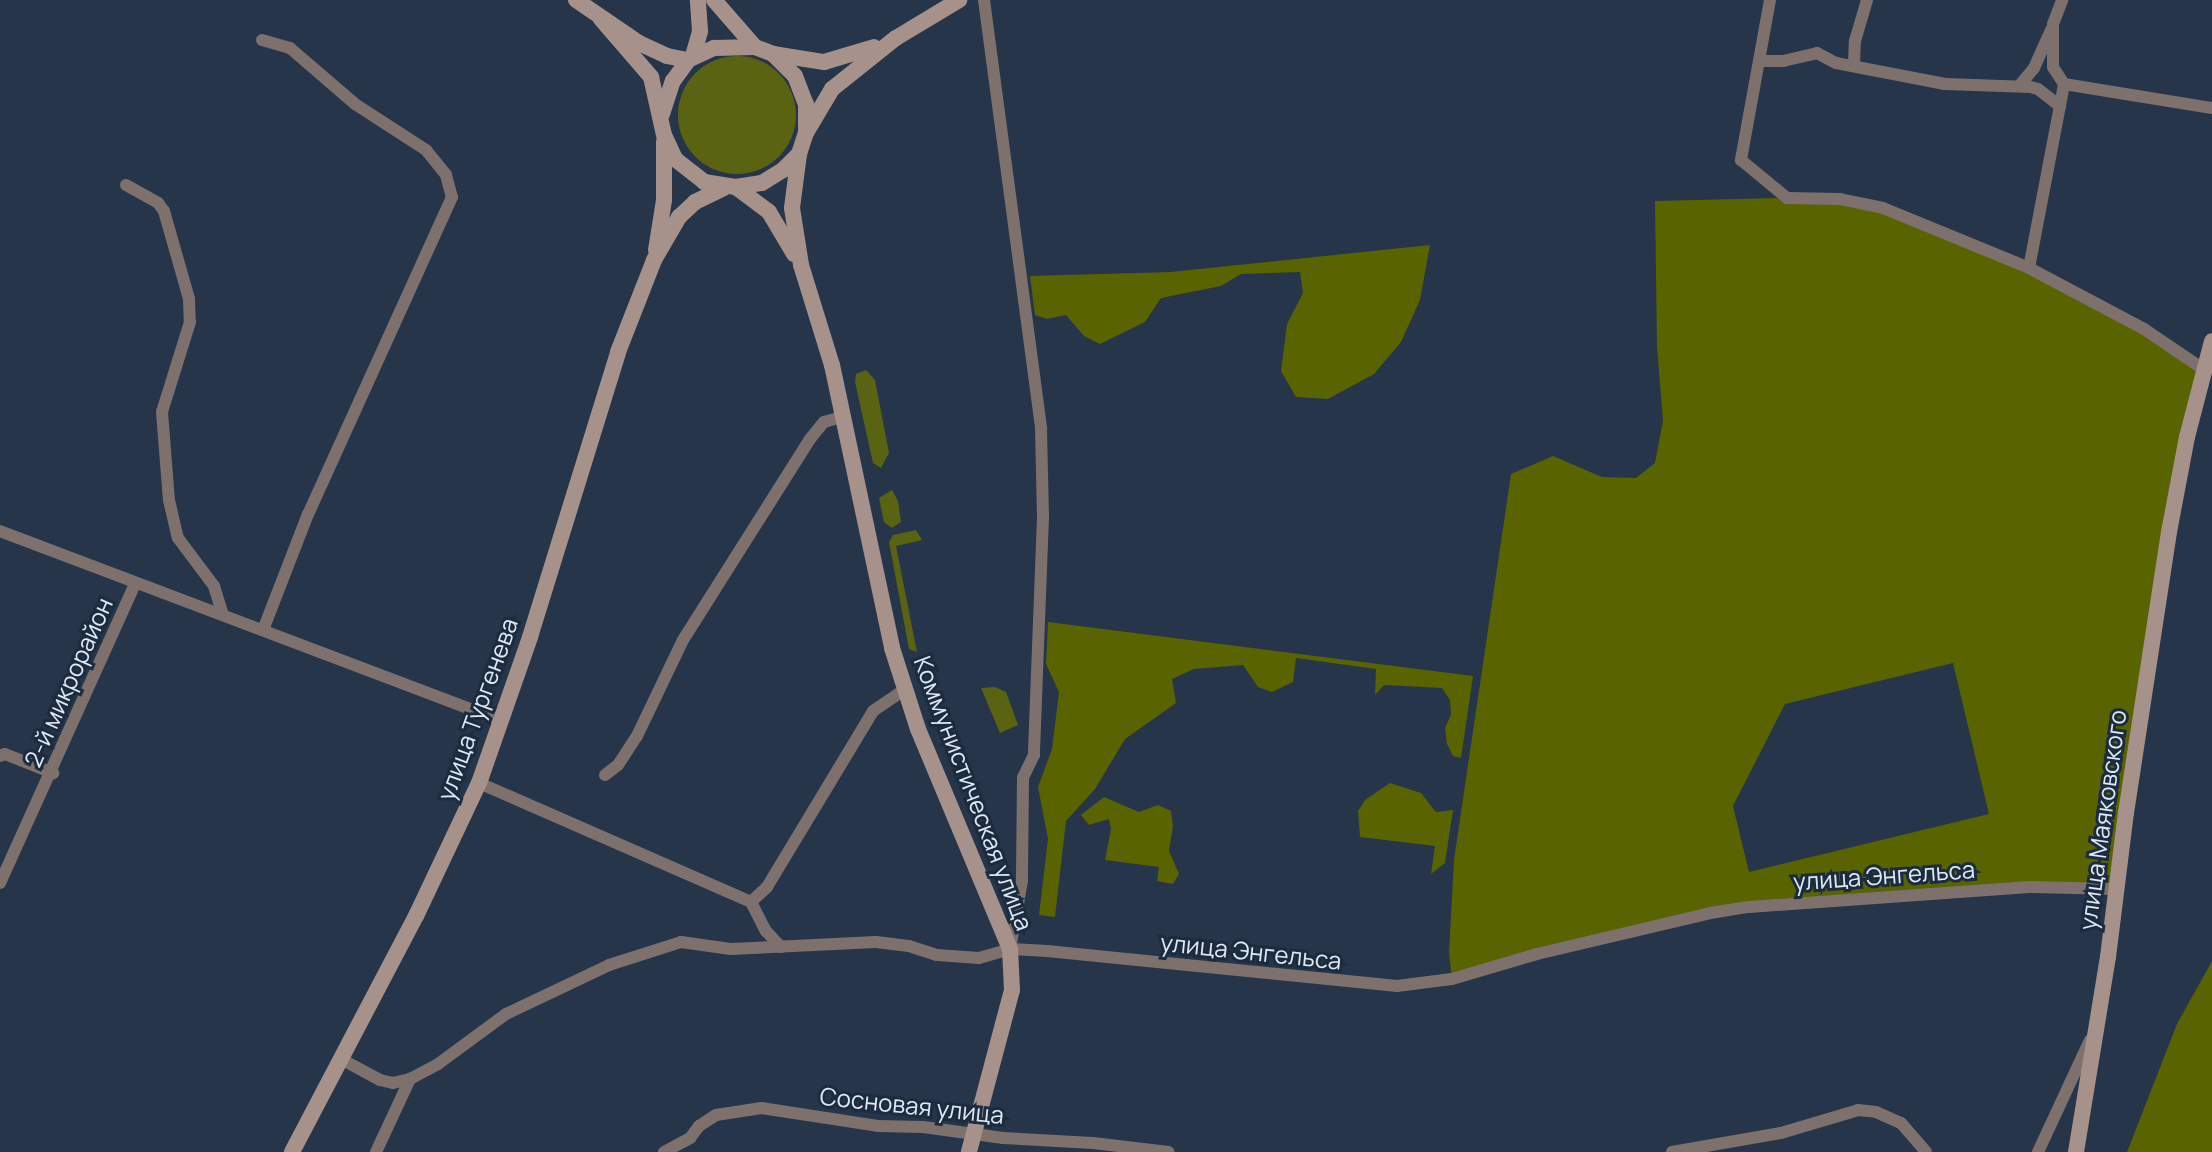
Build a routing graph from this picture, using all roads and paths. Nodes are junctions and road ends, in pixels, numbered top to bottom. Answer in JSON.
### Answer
{"nodes":[{"id":1,"x":576,"y":0,"type":"edge"},
{"id":2,"x":698,"y":0,"type":"edge"},
{"id":3,"x":714,"y":0,"type":"edge"},
{"id":4,"x":984,"y":0,"type":"edge"},
{"id":5,"x":1770,"y":0,"type":"edge"},
{"id":6,"x":1867,"y":0,"type":"edge"},
{"id":7,"x":2062,"y":0,"type":"edge"},
{"id":8,"x":952,"y":2,"type":"edge"},
{"id":9,"x":601,"y":19,"type":"junction"},
{"id":10,"x":2053,"y":24,"type":"junction"},
{"id":11,"x":896,"y":38,"type":"junction"},
{"id":12,"x":262,"y":40,"type":"dead end"},
{"id":13,"x":755,"y":47,"type":"junction"},
{"id":14,"x":773,"y":54,"type":"junction"},
{"id":15,"x":691,"y":58,"type":"junction"},
{"id":16,"x":1759,"y":61,"type":"junction"},
{"id":17,"x":1854,"y":65,"type":"junction"},
{"id":18,"x":2064,"y":84,"type":"junction"},
{"id":19,"x":2019,"y":86,"type":"junction"},
{"id":20,"x":2060,"y":106,"type":"junction"},
{"id":21,"x":2212,"y":108,"type":"edge"},
{"id":22,"x":662,"y":114,"type":"junction"},
{"id":23,"x":806,"y":133,"type":"junction"},
{"id":24,"x":664,"y":135,"type":"junction"},
{"id":25,"x":799,"y":154,"type":"junction"},
{"id":26,"x":126,"y":185,"type":"dead end"},
{"id":27,"x":730,"y":187,"type":"junction"},
{"id":28,"x":654,"y":260,"type":"junction"},
{"id":29,"x":801,"y":265,"type":"junction"},
{"id":30,"x":2029,"y":268,"type":"junction"},
{"id":31,"x":2212,"y":341,"type":"edge"},
{"id":32,"x":2203,"y":369,"type":"junction"},
{"id":33,"x":842,"y":417,"type":"junction"},
{"id":34,"x":0,"y":531,"type":"edge"},
{"id":35,"x":135,"y":584,"type":"junction"},
{"id":36,"x":222,"y":613,"type":"junction"},
{"id":37,"x":263,"y":630,"type":"junction"},
{"id":38,"x":904,"y":690,"type":"junction"},
{"id":39,"x":502,"y":721,"type":"junction"},
{"id":40,"x":0,"y":756,"type":"edge"},
{"id":41,"x":53,"y":773,"type":"junction"},
{"id":42,"x":605,"y":775,"type":"dead end"},
{"id":43,"x":479,"y":783,"type":"junction"},
{"id":44,"x":0,"y":883,"type":"edge"},
{"id":45,"x":2116,"y":889,"type":"junction"},
{"id":46,"x":751,"y":902,"type":"junction"},
{"id":47,"x":781,"y":947,"type":"junction"},
{"id":48,"x":1010,"y":949,"type":"junction"},
{"id":49,"x":2098,"y":1019,"type":"junction"},
{"id":50,"x":341,"y":1059,"type":"junction"},
{"id":51,"x":410,"y":1079,"type":"junction"},
{"id":52,"x":974,"y":1135,"type":"junction"},
{"id":53,"x":1092,"y":1147,"type":"edge"},
{"id":54,"x":292,"y":1152,"type":"edge"},
{"id":55,"x":376,"y":1152,"type":"edge"},
{"id":56,"x":664,"y":1152,"type":"edge"},
{"id":57,"x":969,"y":1152,"type":"edge"},
{"id":58,"x":1168,"y":1152,"type":"edge"},
{"id":59,"x":1672,"y":1152,"type":"edge"},
{"id":60,"x":1926,"y":1152,"type":"edge"},
{"id":61,"x":2038,"y":1152,"type":"edge"},
{"id":62,"x":2076,"y":1152,"type":"edge"}],
"edges":[{"from":1,"to":9,"type":"street"},
{"from":2,"to":15,"type":"street"},
{"from":3,"to":13,"type":"street"},
{"from":4,"to":48,"type":"street"},
{"from":5,"to":16,"type":"street"},
{"from":6,"to":17,"type":"street"},
{"from":7,"to":10,"type":"street"},
{"from":8,"to":11,"type":"street"},
{"from":9,"to":15,"type":"street"},
{"from":9,"to":22,"type":"street"},
{"from":10,"to":18,"type":"street"},
{"from":10,"to":19,"type":"street"},
{"from":11,"to":14,"type":"street"},
{"from":11,"to":23,"type":"street"},
{"from":12,"to":37,"type":"street"},
{"from":13,"to":14,"type":"street"},
{"from":13,"to":15,"type":"street"},
{"from":14,"to":23,"type":"street"},
{"from":15,"to":22,"type":"street"},
{"from":16,"to":17,"type":"street"},
{"from":16,"to":30,"type":"street"},
{"from":17,"to":19,"type":"street"},
{"from":18,"to":20,"type":"street"},
{"from":18,"to":21,"type":"street"},
{"from":19,"to":20,"type":"street"},
{"from":20,"to":30,"type":"street"},
{"from":22,"to":24,"type":"street"},
{"from":23,"to":25,"type":"street"},
{"from":24,"to":27,"type":"street"},
{"from":24,"to":28,"type":"street","name":"улица Тургенева"},
{"from":25,"to":27,"type":"street"},
{"from":25,"to":29,"type":"street","name":"Коммунистическая улица"},
{"from":26,"to":36,"type":"street"},
{"from":27,"to":28,"type":"street","name":"улица Тургенева"},
{"from":27,"to":29,"type":"street","name":"Коммунистическая улица"},
{"from":28,"to":39,"type":"street","name":"улица Тургенева"},
{"from":29,"to":33,"type":"street","name":"Коммунистическая улица"},
{"from":30,"to":32,"type":"street"},
{"from":31,"to":32,"type":"street","name":"улица Маяковского"},
{"from":32,"to":45,"type":"street","name":"улица Маяковского"},
{"from":33,"to":38,"type":"street","name":"Коммунистическая улица"},
{"from":33,"to":42,"type":"street"},
{"from":34,"to":35,"type":"street"},
{"from":35,"to":36,"type":"street"},
{"from":35,"to":41,"type":"street","name":"2-й микрорайон"},
{"from":36,"to":37,"type":"street"},
{"from":37,"to":39,"type":"street"},
{"from":38,"to":46,"type":"street"},
{"from":38,"to":48,"type":"street","name":"Коммунистическая улица"},
{"from":39,"to":43,"type":"street","name":"улица Тургенева"},
{"from":40,"to":41,"type":"street"},
{"from":41,"to":44,"type":"street","name":"2-й микрорайон"},
{"from":43,"to":46,"type":"street"},
{"from":43,"to":50,"type":"street","name":"улица Тургенева"},
{"from":45,"to":48,"type":"street","name":"улица Энгельса"},
{"from":45,"to":49,"type":"street","name":"улица Маяковского"},
{"from":46,"to":47,"type":"street"},
{"from":47,"to":48,"type":"street","name":"улица Энгельса"},
{"from":47,"to":51,"type":"street","name":"улица Энгельса"},
{"from":48,"to":52,"type":"street","name":"Коммунистическая улица"},
{"from":49,"to":61,"type":"street"},
{"from":49,"to":62,"type":"street","name":"улица Маяковского"},
{"from":50,"to":51,"type":"street"},
{"from":50,"to":54,"type":"street","name":"улица Тургенева"},
{"from":51,"to":55,"type":"street"},
{"from":52,"to":53,"type":"street","name":"Сосновая улица"},
{"from":52,"to":56,"type":"street","name":"Сосновая улица"},
{"from":52,"to":57,"type":"street","name":"Коммунистическая улица"},
{"from":53,"to":58,"type":"street","name":"Сосновая улица"},
{"from":59,"to":60,"type":"street"}]}
